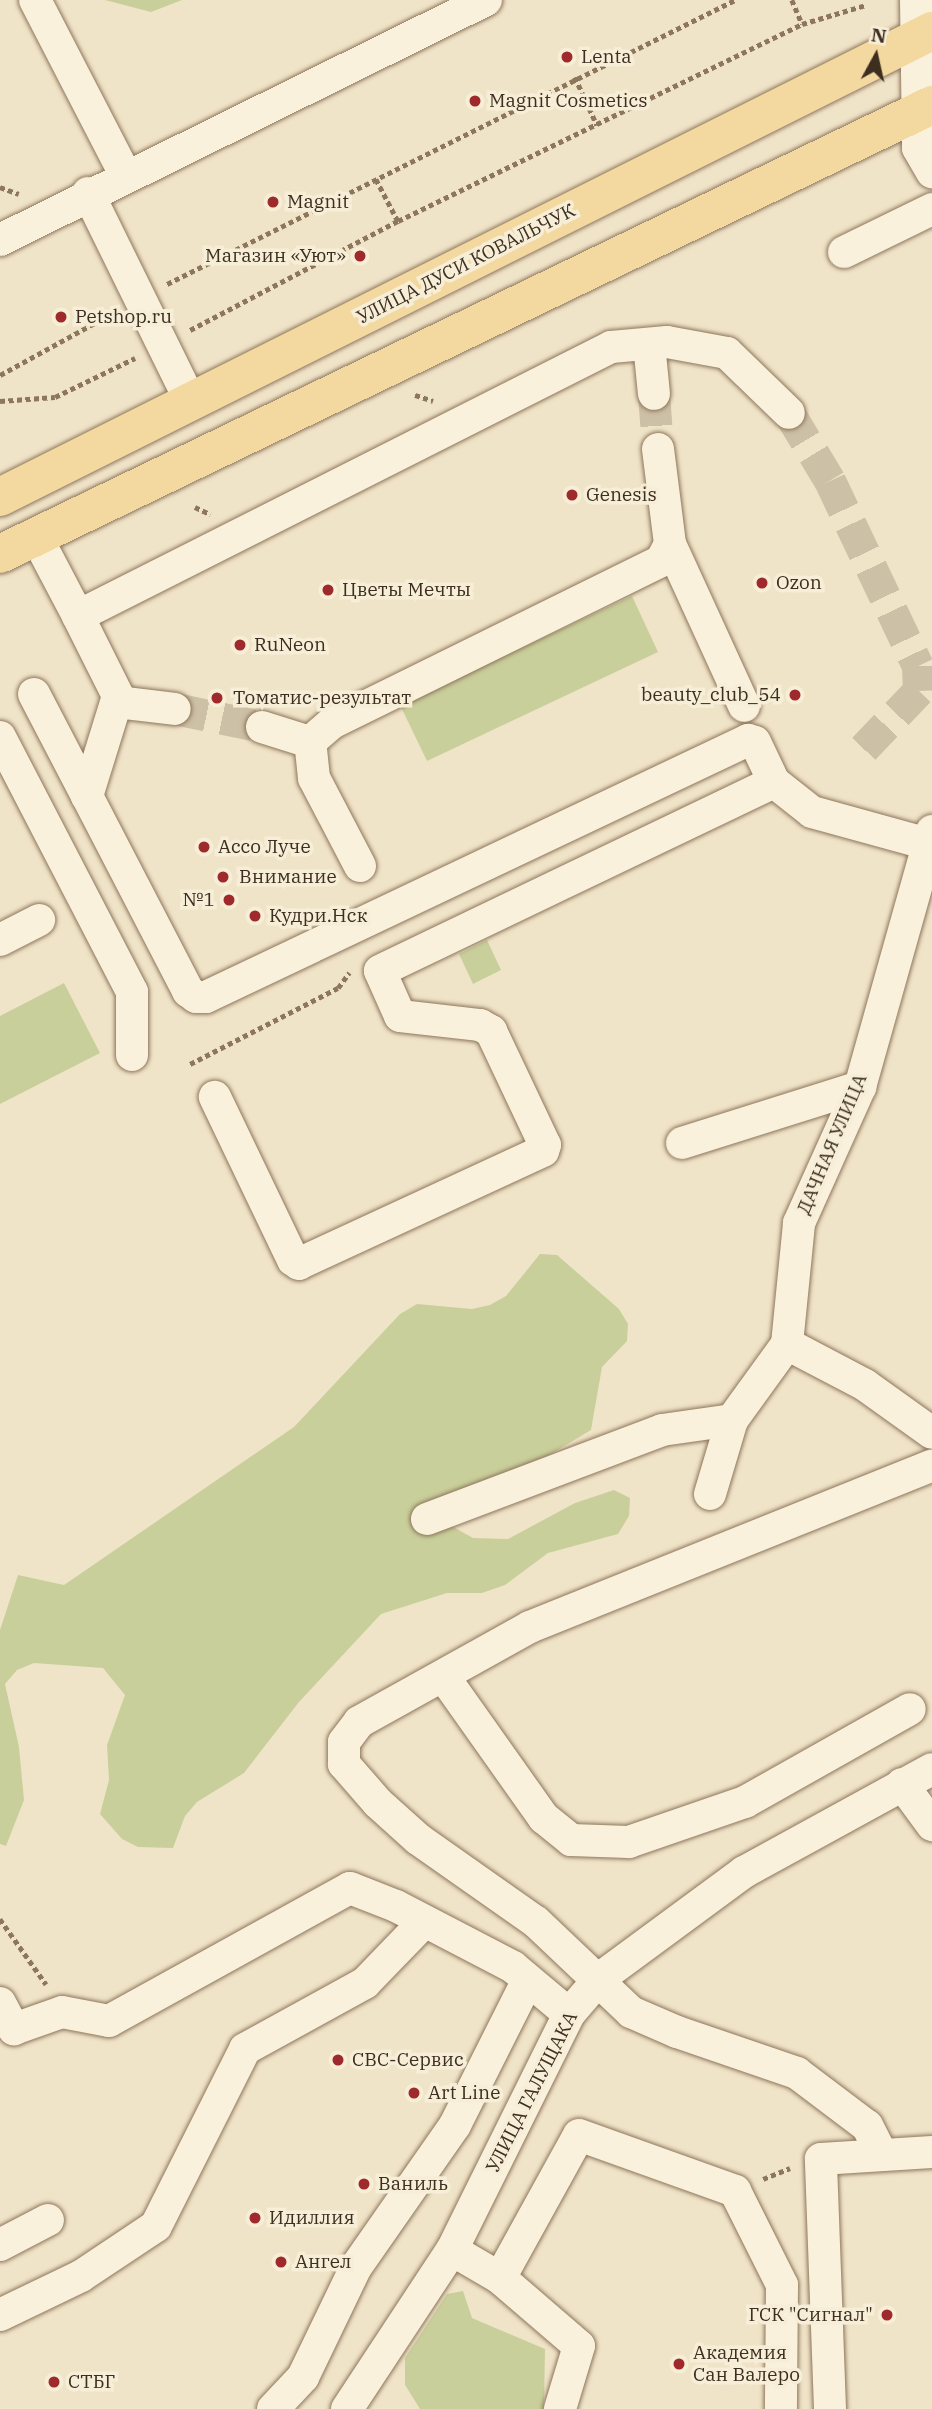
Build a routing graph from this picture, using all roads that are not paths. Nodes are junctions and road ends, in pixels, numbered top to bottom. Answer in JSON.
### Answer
{"nodes":[{"id":1,"x":35,"y":0,"type":"edge"},
{"id":2,"x":486,"y":0,"type":"edge"},
{"id":3,"x":916,"y":0,"type":"edge"},
{"id":4,"x":923,"y":36,"type":"edge"},
{"id":5,"x":925,"y":108,"type":"edge"},
{"id":6,"x":932,"y":172,"type":"edge"},
{"id":7,"x":125,"y":174,"type":"junction"},
{"id":8,"x":88,"y":193,"type":"junction"},
{"id":9,"x":932,"y":209,"type":"edge"},
{"id":10,"x":0,"y":240,"type":"edge"},
{"id":11,"x":844,"y":252,"type":"dead end"},
{"id":12,"x":649,"y":344,"type":"junction"},
{"id":13,"x":654,"y":394,"type":"tunnel mouth"},
{"id":14,"x":191,"y":404,"type":"junction"},
{"id":15,"x":789,"y":413,"type":"tunnel mouth"},
{"id":16,"x":658,"y":449,"type":"tunnel mouth"},
{"id":17,"x":0,"y":498,"type":"edge"},
{"id":18,"x":36,"y":536,"type":"junction"},
{"id":19,"x":670,"y":544,"type":"junction"},
{"id":20,"x":0,"y":554,"type":"edge"},
{"id":21,"x":78,"y":616,"type":"junction"},
{"id":22,"x":34,"y":694,"type":"dead end"},
{"id":23,"x":117,"y":702,"type":"junction"},
{"id":24,"x":744,"y":706,"type":"dead end"},
{"id":25,"x":175,"y":709,"type":"tunnel mouth"},
{"id":26,"x":262,"y":727,"type":"tunnel mouth"},
{"id":27,"x":0,"y":737,"type":"edge"},
{"id":28,"x":310,"y":742,"type":"junction"},
{"id":29,"x":774,"y":782,"type":"junction"},
{"id":30,"x":87,"y":796,"type":"junction"},
{"id":31,"x":930,"y":837,"type":"edge"},
{"id":32,"x":360,"y":866,"type":"dead end"},
{"id":33,"x":39,"y":919,"type":"dead end"},
{"id":34,"x":0,"y":940,"type":"edge"},
{"id":35,"x":132,"y":1055,"type":"dead end"},
{"id":36,"x":860,"y":1087,"type":"junction"},
{"id":37,"x":215,"y":1097,"type":"dead end"},
{"id":38,"x":682,"y":1143,"type":"dead end"},
{"id":39,"x":787,"y":1344,"type":"junction"},
{"id":40,"x":732,"y":1420,"type":"junction"},
{"id":41,"x":932,"y":1433,"type":"edge"},
{"id":42,"x":932,"y":1465,"type":"edge"},
{"id":43,"x":710,"y":1494,"type":"dead end"},
{"id":44,"x":426,"y":1518,"type":"dead end"},
{"id":45,"x":444,"y":1677,"type":"junction"},
{"id":46,"x":910,"y":1709,"type":"dead end"},
{"id":47,"x":932,"y":1769,"type":"edge"},
{"id":48,"x":902,"y":1784,"type":"junction"},
{"id":49,"x":932,"y":1825,"type":"edge"},
{"id":50,"x":424,"y":1922,"type":"junction"},
{"id":51,"x":598,"y":1979,"type":"junction"},
{"id":52,"x":528,"y":1980,"type":"junction"},
{"id":53,"x":0,"y":2003,"type":"edge"},
{"id":54,"x":569,"y":2014,"type":"junction"},
{"id":55,"x":932,"y":2152,"type":"edge"},
{"id":56,"x":882,"y":2155,"type":"junction"},
{"id":57,"x":48,"y":2220,"type":"dead end"},
{"id":58,"x":0,"y":2245,"type":"edge"},
{"id":59,"x":452,"y":2250,"type":"junction"},
{"id":60,"x":500,"y":2278,"type":"junction"},
{"id":61,"x":0,"y":2315,"type":"edge"},
{"id":62,"x":273,"y":2409,"type":"edge"},
{"id":63,"x":347,"y":2409,"type":"edge"},
{"id":64,"x":560,"y":2409,"type":"edge"},
{"id":65,"x":781,"y":2409,"type":"edge"},
{"id":66,"x":830,"y":2409,"type":"edge"}],
"edges":[{"from":1,"to":7,"type":"street"},
{"from":2,"to":7,"type":"street"},
{"from":3,"to":4,"type":"street"},
{"from":4,"to":5,"type":"street"},
{"from":4,"to":14,"type":"main road","name":"УЛИЦА ДУСИ КОВАЛЬЧУК"},
{"from":5,"to":6,"type":"street"},
{"from":5,"to":18,"type":"main road"},
{"from":7,"to":8,"type":"street"},
{"from":8,"to":10,"type":"street"},
{"from":8,"to":14,"type":"street"},
{"from":9,"to":11,"type":"street"},
{"from":12,"to":13,"type":"street"},
{"from":12,"to":15,"type":"street"},
{"from":12,"to":21,"type":"street"},
{"from":14,"to":17,"type":"main road","name":"УЛИЦА ДУСИ КОВАЛЬЧУК"},
{"from":16,"to":19,"type":"street"},
{"from":18,"to":20,"type":"main road"},
{"from":18,"to":21,"type":"street"},
{"from":19,"to":24,"type":"street"},
{"from":19,"to":28,"type":"street"},
{"from":21,"to":23,"type":"street"},
{"from":22,"to":30,"type":"street"},
{"from":23,"to":25,"type":"street"},
{"from":23,"to":30,"type":"street"},
{"from":26,"to":28,"type":"street"},
{"from":27,"to":35,"type":"street"},
{"from":28,"to":32,"type":"street"},
{"from":29,"to":30,"type":"street"},
{"from":29,"to":31,"type":"street"},
{"from":29,"to":37,"type":"street"},
{"from":31,"to":36,"type":"street","name":"ДАЧНАЯ УЛИЦА"},
{"from":33,"to":34,"type":"street"},
{"from":36,"to":38,"type":"street"},
{"from":36,"to":39,"type":"street","name":"ДАЧНАЯ УЛИЦА"},
{"from":39,"to":40,"type":"street"},
{"from":39,"to":41,"type":"street"},
{"from":40,"to":43,"type":"street"},
{"from":40,"to":44,"type":"street"},
{"from":42,"to":45,"type":"street"},
{"from":45,"to":46,"type":"street"},
{"from":45,"to":51,"type":"street"},
{"from":47,"to":48,"type":"street","name":"УЛИЦА ГАЛУЩАКА"},
{"from":48,"to":49,"type":"street"},
{"from":48,"to":51,"type":"street","name":"УЛИЦА ГАЛУЩАКА"},
{"from":50,"to":52,"type":"street"},
{"from":50,"to":53,"type":"street"},
{"from":50,"to":61,"type":"street"},
{"from":51,"to":54,"type":"street","name":"УЛИЦА ГАЛУЩАКА"},
{"from":51,"to":56,"type":"street"},
{"from":52,"to":54,"type":"street"},
{"from":52,"to":62,"type":"street"},
{"from":54,"to":59,"type":"street","name":"УЛИЦА ГАЛУЩАКА"},
{"from":55,"to":56,"type":"street"},
{"from":56,"to":66,"type":"street"},
{"from":57,"to":58,"type":"street"},
{"from":59,"to":60,"type":"street"},
{"from":59,"to":63,"type":"street","name":"УЛИЦА ГАЛУЩАКА"},
{"from":60,"to":64,"type":"street"},
{"from":60,"to":65,"type":"street"}]}
